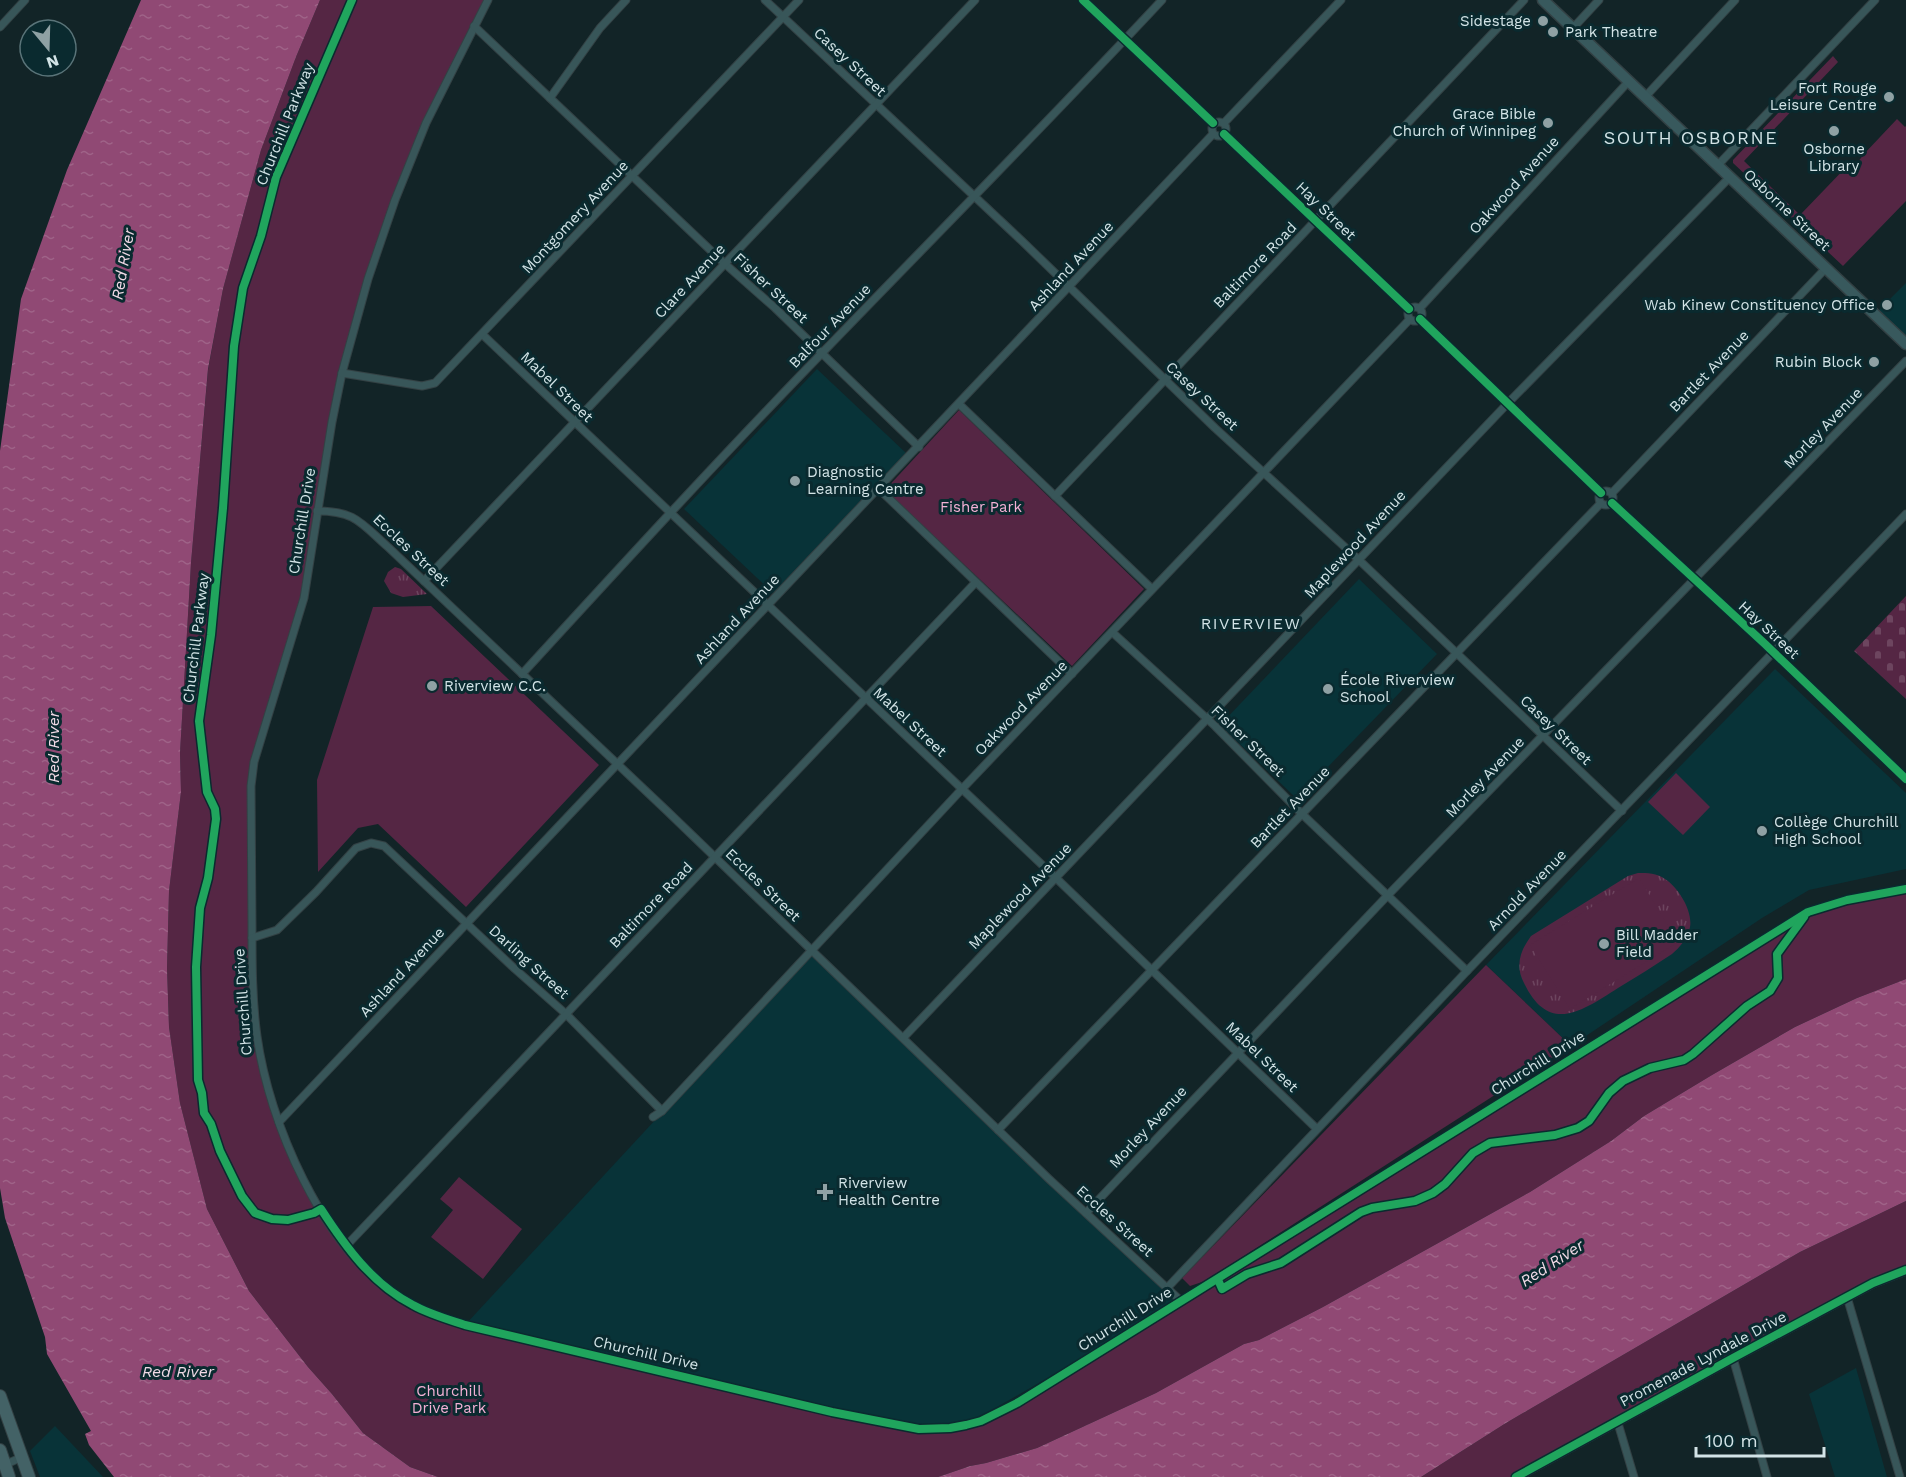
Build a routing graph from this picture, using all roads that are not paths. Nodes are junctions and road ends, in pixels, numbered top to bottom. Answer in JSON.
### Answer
{"nodes":[{"id":1,"x":26,"y":0,"type":"edge"},
{"id":2,"x":488,"y":0,"type":"edge"},
{"id":3,"x":626,"y":0,"type":"edge"},
{"id":4,"x":765,"y":0,"type":"edge"},
{"id":5,"x":799,"y":0,"type":"edge"},
{"id":6,"x":975,"y":0,"type":"edge"},
{"id":7,"x":1083,"y":0,"type":"edge"},
{"id":8,"x":1162,"y":0,"type":"edge"},
{"id":9,"x":1341,"y":0,"type":"edge"},
{"id":10,"x":1524,"y":0,"type":"edge"},
{"id":11,"x":1543,"y":0,"type":"edge"},
{"id":12,"x":1599,"y":0,"type":"edge"},
{"id":13,"x":1736,"y":0,"type":"edge"},
{"id":14,"x":1875,"y":0,"type":"edge"},
{"id":15,"x":783,"y":17,"type":"junction"},
{"id":16,"x":474,"y":26,"type":"junction"},
{"id":17,"x":0,"y":27,"type":"edge"},
{"id":18,"x":1573,"y":28,"type":"junction"},
{"id":19,"x":1126,"y":39,"type":"junction"},
{"id":20,"x":1629,"y":81,"type":"junction"},
{"id":21,"x":1645,"y":97,"type":"junction"},
{"id":22,"x":550,"y":98,"type":"junction"},
{"id":23,"x":875,"y":104,"type":"junction"},
{"id":24,"x":1213,"y":123,"type":"junction"},
{"id":25,"x":1224,"y":123,"type":"junction"},
{"id":26,"x":1213,"y":134,"type":"junction"},
{"id":27,"x":1224,"y":134,"type":"junction"},
{"id":28,"x":1718,"y":165,"type":"junction"},
{"id":29,"x":632,"y":176,"type":"junction"},
{"id":30,"x":1730,"y":177,"type":"junction"},
{"id":31,"x":975,"y":197,"type":"junction"},
{"id":32,"x":1315,"y":221,"type":"junction"},
{"id":33,"x":724,"y":263,"type":"junction"},
{"id":34,"x":1826,"y":268,"type":"junction"},
{"id":35,"x":1070,"y":287,"type":"junction"},
{"id":36,"x":1420,"y":308,"type":"junction"},
{"id":37,"x":1409,"y":309,"type":"junction"},
{"id":38,"x":1420,"y":319,"type":"junction"},
{"id":39,"x":1410,"y":320,"type":"junction"},
{"id":40,"x":483,"y":335,"type":"junction"},
{"id":41,"x":1906,"y":344,"type":"edge"},
{"id":42,"x":821,"y":353,"type":"junction"},
{"id":43,"x":1906,"y":361,"type":"edge"},
{"id":44,"x":342,"y":373,"type":"junction"},
{"id":45,"x":1164,"y":379,"type":"junction"},
{"id":46,"x":1508,"y":403,"type":"junction"},
{"id":47,"x":959,"y":404,"type":"junction"},
{"id":48,"x":575,"y":423,"type":"junction"},
{"id":49,"x":919,"y":447,"type":"junction"},
{"id":50,"x":1264,"y":472,"type":"junction"},
{"id":51,"x":879,"y":489,"type":"junction"},
{"id":52,"x":1601,"y":493,"type":"junction"},
{"id":53,"x":1612,"y":493,"type":"junction"},
{"id":54,"x":1055,"y":496,"type":"junction"},
{"id":55,"x":1601,"y":503,"type":"junction"},
{"id":56,"x":1612,"y":503,"type":"junction"},
{"id":57,"x":317,"y":511,"type":"junction"},
{"id":58,"x":670,"y":513,"type":"junction"},
{"id":59,"x":1906,"y":514,"type":"edge"},
{"id":60,"x":1359,"y":560,"type":"junction"},
{"id":61,"x":1694,"y":579,"type":"junction"},
{"id":62,"x":424,"y":581,"type":"junction"},
{"id":63,"x":975,"y":583,"type":"junction"},
{"id":64,"x":1152,"y":589,"type":"junction"},
{"id":65,"x":768,"y":605,"type":"junction"},
{"id":66,"x":1112,"y":632,"type":"junction"},
{"id":67,"x":1774,"y":652,"type":"junction"},
{"id":68,"x":1456,"y":653,"type":"junction"},
{"id":69,"x":522,"y":674,"type":"junction"},
{"id":70,"x":1072,"y":675,"type":"junction"},
{"id":71,"x":865,"y":698,"type":"junction"},
{"id":72,"x":1208,"y":719,"type":"junction"},
{"id":73,"x":1544,"y":737,"type":"junction"},
{"id":74,"x":617,"y":765,"type":"junction"},
{"id":75,"x":1906,"y":779,"type":"edge"},
{"id":76,"x":962,"y":789,"type":"junction"},
{"id":77,"x":1622,"y":811,"type":"junction"},
{"id":78,"x":1302,"y":814,"type":"junction"},
{"id":79,"x":715,"y":857,"type":"junction"},
{"id":80,"x":1056,"y":879,"type":"junction"},
{"id":81,"x":1906,"y":889,"type":"edge"},
{"id":82,"x":1388,"y":895,"type":"junction"},
{"id":83,"x":467,"y":923,"type":"junction"},
{"id":84,"x":252,"y":938,"type":"junction"},
{"id":85,"x":811,"y":952,"type":"junction"},
{"id":86,"x":1151,"y":971,"type":"junction"},
{"id":87,"x":1467,"y":971,"type":"junction"},
{"id":88,"x":566,"y":1014,"type":"junction"},
{"id":89,"x":904,"y":1037,"type":"junction"},
{"id":90,"x":1237,"y":1053,"type":"junction"},
{"id":91,"x":662,"y":1111,"type":"junction"},
{"id":92,"x":653,"y":1117,"type":"dead end"},
{"id":93,"x":279,"y":1122,"type":"junction"},
{"id":94,"x":1317,"y":1129,"type":"junction"},
{"id":95,"x":998,"y":1130,"type":"junction"},
{"id":96,"x":1086,"y":1213,"type":"junction"},
{"id":97,"x":346,"y":1246,"type":"junction"},
{"id":98,"x":1906,"y":1270,"type":"edge"},
{"id":99,"x":1168,"y":1287,"type":"junction"},
{"id":100,"x":1847,"y":1297,"type":"junction"},
{"id":101,"x":1180,"y":1301,"type":"junction"},
{"id":102,"x":1733,"y":1358,"type":"junction"},
{"id":103,"x":0,"y":1396,"type":"edge"},
{"id":104,"x":1617,"y":1420,"type":"junction"},
{"id":105,"x":0,"y":1450,"type":"edge"},
{"id":106,"x":22,"y":1458,"type":"junction"},
{"id":107,"x":3,"y":1466,"type":"edge"},
{"id":108,"x":9,"y":1477,"type":"edge"},
{"id":109,"x":29,"y":1477,"type":"edge"},
{"id":110,"x":1516,"y":1477,"type":"edge"},
{"id":111,"x":1634,"y":1477,"type":"edge"},
{"id":112,"x":1767,"y":1477,"type":"edge"},
{"id":113,"x":1900,"y":1477,"type":"edge"}],
"edges":[{"from":1,"to":17,"type":"street"},
{"from":2,"to":16,"type":"street","name":"Churchill Drive"},
{"from":3,"to":22,"type":"street"},
{"from":4,"to":15,"type":"street","name":"Casey Street"},
{"from":5,"to":15,"type":"street","name":"Montgomery Avenue"},
{"from":6,"to":23,"type":"street","name":"Clare Avenue"},
{"from":7,"to":19,"type":"street"},
{"from":8,"to":19,"type":"street","name":"Balfour Avenue"},
{"from":9,"to":25,"type":"street"},
{"from":10,"to":32,"type":"street","name":"Baltimore Road"},
{"from":11,"to":18,"type":"main road","name":"Osborne Street"},
{"from":12,"to":18,"type":"street"},
{"from":13,"to":21,"type":"street"},
{"from":14,"to":28,"type":"street"},
{"from":15,"to":23,"type":"street","name":"Casey Street"},
{"from":15,"to":29,"type":"street","name":"Montgomery Avenue"},
{"from":16,"to":22,"type":"street","name":"Fisher Street"},
{"from":16,"to":44,"type":"street","name":"Churchill Drive"},
{"from":18,"to":20,"type":"main road","name":"Osborne Street"},
{"from":19,"to":24,"type":"street"},
{"from":19,"to":31,"type":"street","name":"Balfour Avenue"},
{"from":20,"to":21,"type":"main road","name":"Osborne Street"},
{"from":20,"to":36,"type":"street","name":"Oakwood Avenue"},
{"from":21,"to":28,"type":"main road","name":"Osborne Street"},
{"from":22,"to":29,"type":"street","name":"Fisher Street"},
{"from":23,"to":31,"type":"street","name":"Casey Street"},
{"from":23,"to":33,"type":"street","name":"Clare Avenue"},
{"from":24,"to":25,"type":"street"},
{"from":24,"to":26,"type":"street"},
{"from":25,"to":27,"type":"street"},
{"from":26,"to":27,"type":"street"},
{"from":26,"to":35,"type":"street","name":"Ashland Avenue"},
{"from":27,"to":32,"type":"street","name":"Hay Street"},
{"from":28,"to":30,"type":"main road","name":"Osborne Street"},
{"from":29,"to":33,"type":"street","name":"Fisher Street"},
{"from":29,"to":40,"type":"street","name":"Montgomery Avenue"},
{"from":30,"to":34,"type":"main road","name":"Osborne Street"},
{"from":30,"to":46,"type":"street","name":"Maplewood Avenue"},
{"from":31,"to":35,"type":"street","name":"Casey Street"},
{"from":31,"to":42,"type":"street","name":"Balfour Avenue"},
{"from":32,"to":37,"type":"street","name":"Hay Street"},
{"from":32,"to":45,"type":"street","name":"Baltimore Road"},
{"from":33,"to":42,"type":"street","name":"Fisher Street"},
{"from":33,"to":48,"type":"street","name":"Clare Avenue"},
{"from":34,"to":41,"type":"main road","name":"Osborne Street"},
{"from":34,"to":53,"type":"street","name":"Bartlet Avenue"},
{"from":35,"to":45,"type":"street","name":"Casey Street"},
{"from":35,"to":47,"type":"street","name":"Ashland Avenue"},
{"from":36,"to":37,"type":"street"},
{"from":36,"to":38,"type":"street"},
{"from":37,"to":39,"type":"street"},
{"from":38,"to":39,"type":"street"},
{"from":38,"to":46,"type":"street"},
{"from":39,"to":50,"type":"street","name":"Oakwood Avenue"},
{"from":40,"to":44,"type":"street","name":"Montgomery Avenue"},
{"from":40,"to":48,"type":"street","name":"Mabel Street"},
{"from":42,"to":49,"type":"street","name":"Fisher Street"},
{"from":42,"to":58,"type":"street","name":"Balfour Avenue"},
{"from":43,"to":61,"type":"street","name":"Morley Avenue"},
{"from":44,"to":57,"type":"street","name":"Churchill Drive"},
{"from":45,"to":50,"type":"street","name":"Casey Street"},
{"from":45,"to":54,"type":"street","name":"Baltimore Road"},
{"from":46,"to":52,"type":"street"},
{"from":46,"to":60,"type":"street","name":"Maplewood Avenue"},
{"from":47,"to":49,"type":"street","name":"Ashland Avenue"},
{"from":47,"to":54,"type":"street"},
{"from":48,"to":58,"type":"street","name":"Mabel Street"},
{"from":48,"to":62,"type":"street","name":"Clare Avenue"},
{"from":49,"to":51,"type":"street","name":"Ashland Avenue"},
{"from":50,"to":60,"type":"street","name":"Casey Street"},
{"from":50,"to":64,"type":"street","name":"Oakwood Avenue"},
{"from":51,"to":63,"type":"street"},
{"from":51,"to":65,"type":"street","name":"Ashland Avenue"},
{"from":52,"to":53,"type":"street"},
{"from":52,"to":55,"type":"street"},
{"from":53,"to":56,"type":"street"},
{"from":54,"to":64,"type":"street"},
{"from":55,"to":56,"type":"street"},
{"from":55,"to":68,"type":"street","name":"Bartlet Avenue"},
{"from":56,"to":61,"type":"street","name":"Hay Street"},
{"from":57,"to":62,"type":"street","name":"Eccles Street"},
{"from":57,"to":84,"type":"street","name":"Churchill Drive"},
{"from":58,"to":65,"type":"street","name":"Mabel Street"},
{"from":58,"to":69,"type":"street","name":"Balfour Avenue"},
{"from":59,"to":67,"type":"street","name":"Arnold Avenue"},
{"from":60,"to":68,"type":"street","name":"Casey Street"},
{"from":60,"to":72,"type":"street","name":"Maplewood Avenue"},
{"from":61,"to":67,"type":"street","name":"Hay Street"},
{"from":61,"to":73,"type":"street","name":"Morley Avenue"},
{"from":62,"to":69,"type":"street","name":"Eccles Street"},
{"from":63,"to":70,"type":"street"},
{"from":63,"to":71,"type":"street","name":"Baltimore Road"},
{"from":64,"to":66,"type":"street","name":"Oakwood Avenue"},
{"from":65,"to":71,"type":"street","name":"Mabel Street"},
{"from":65,"to":74,"type":"street","name":"Ashland Avenue"},
{"from":66,"to":70,"type":"street","name":"Oakwood Avenue"},
{"from":66,"to":72,"type":"street","name":"Fisher Street"},
{"from":67,"to":75,"type":"street","name":"Hay Street"},
{"from":67,"to":77,"type":"street","name":"Arnold Avenue"},
{"from":68,"to":73,"type":"street","name":"Casey Street"},
{"from":68,"to":78,"type":"street","name":"Bartlet Avenue"},
{"from":69,"to":74,"type":"street","name":"Eccles Street"},
{"from":70,"to":76,"type":"street","name":"Oakwood Avenue"},
{"from":71,"to":76,"type":"street","name":"Mabel Street"},
{"from":71,"to":79,"type":"street","name":"Baltimore Road"},
{"from":72,"to":78,"type":"street","name":"Fisher Street"},
{"from":72,"to":80,"type":"street","name":"Maplewood Avenue"},
{"from":73,"to":77,"type":"street","name":"Casey Street"},
{"from":73,"to":82,"type":"street","name":"Morley Avenue"},
{"from":74,"to":79,"type":"street","name":"Eccles Street"},
{"from":74,"to":83,"type":"street","name":"Ashland Avenue"},
{"from":76,"to":80,"type":"street","name":"Mabel Street"},
{"from":76,"to":85,"type":"street","name":"Oakwood Avenue"},
{"from":77,"to":87,"type":"street","name":"Arnold Avenue"},
{"from":78,"to":82,"type":"street","name":"Fisher Street"},
{"from":78,"to":86,"type":"street","name":"Bartlet Avenue"},
{"from":79,"to":85,"type":"street","name":"Eccles Street"},
{"from":79,"to":88,"type":"street","name":"Baltimore Road"},
{"from":80,"to":86,"type":"street","name":"Mabel Street"},
{"from":80,"to":89,"type":"street","name":"Maplewood Avenue"},
{"from":81,"to":101,"type":"street","name":"Churchill Drive"},
{"from":82,"to":87,"type":"street","name":"Fisher Street"},
{"from":82,"to":90,"type":"street","name":"Morley Avenue"},
{"from":83,"to":84,"type":"street","name":"Darling Street"},
{"from":83,"to":88,"type":"street","name":"Darling Street"},
{"from":83,"to":93,"type":"street","name":"Ashland Avenue"},
{"from":84,"to":93,"type":"street","name":"Churchill Drive"},
{"from":85,"to":89,"type":"street","name":"Eccles Street"},
{"from":85,"to":91,"type":"street","name":"Oakwood Avenue"},
{"from":86,"to":90,"type":"street","name":"Mabel Street"},
{"from":86,"to":95,"type":"street","name":"Bartlet Avenue"},
{"from":87,"to":94,"type":"street","name":"Arnold Avenue"},
{"from":88,"to":91,"type":"street","name":"Darling Street"},
{"from":88,"to":97,"type":"street","name":"Baltimore Road"},
{"from":89,"to":95,"type":"street","name":"Eccles Street"},
{"from":90,"to":94,"type":"street","name":"Mabel Street"},
{"from":90,"to":96,"type":"street","name":"Morley Avenue"},
{"from":91,"to":92,"type":"street","name":"Oakwood Avenue"},
{"from":93,"to":97,"type":"street","name":"Churchill Drive"},
{"from":94,"to":99,"type":"street","name":"Arnold Avenue"},
{"from":95,"to":96,"type":"street","name":"Eccles Street"},
{"from":96,"to":99,"type":"street","name":"Eccles Street"},
{"from":97,"to":101,"type":"street","name":"Churchill Drive"},
{"from":98,"to":100,"type":"street","name":"Promenade Lyndale Drive"},
{"from":99,"to":101,"type":"street","name":"Eccles Street"},
{"from":100,"to":102,"type":"street","name":"Promenade Lyndale Drive"},
{"from":100,"to":113,"type":"street"},
{"from":102,"to":104,"type":"street","name":"Promenade Lyndale Drive"},
{"from":102,"to":112,"type":"street"},
{"from":103,"to":106,"type":"highway"},
{"from":104,"to":110,"type":"street","name":"Promenade Lyndale Drive"},
{"from":104,"to":111,"type":"street"},
{"from":105,"to":107,"type":"highway"},
{"from":106,"to":107,"type":"street"},
{"from":106,"to":109,"type":"highway"},
{"from":107,"to":108,"type":"highway"}]}
